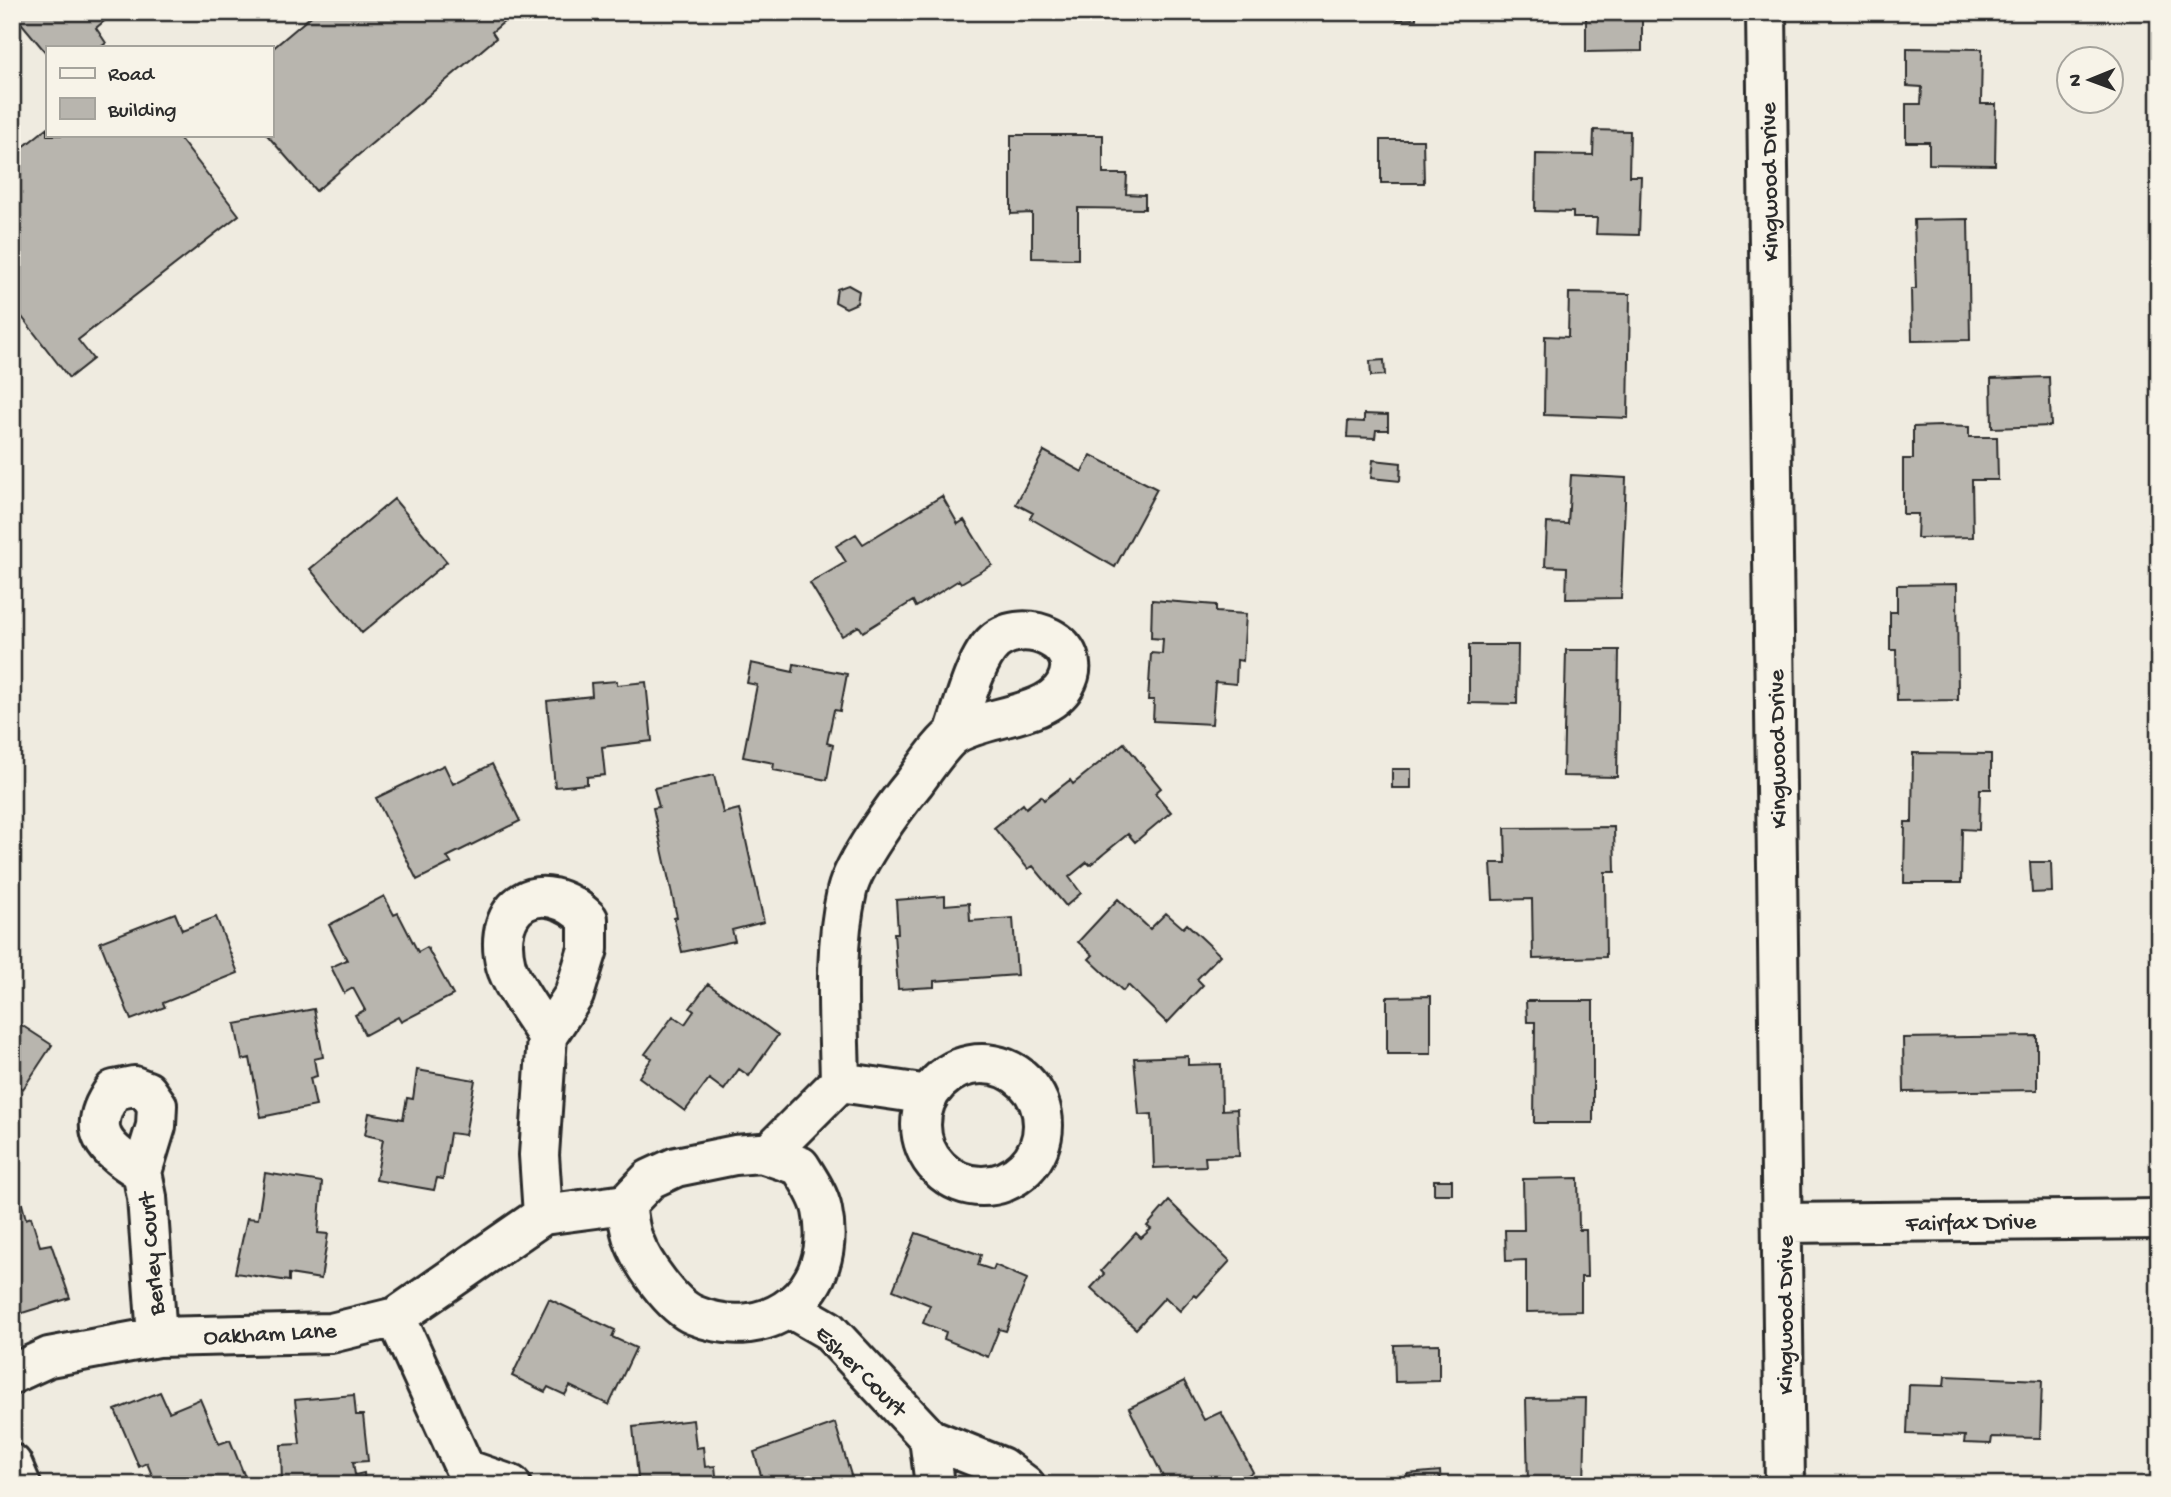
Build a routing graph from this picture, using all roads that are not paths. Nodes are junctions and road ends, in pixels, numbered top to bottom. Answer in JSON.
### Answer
{"nodes":[{"id":1,"x":1766,"y":12,"type":"edge"},
{"id":2,"x":954,"y":734,"type":"dead end"},
{"id":3,"x":547,"y":1036,"type":"dead end"},
{"id":4,"x":841,"y":1082,"type":"junction"},
{"id":5,"x":929,"y":1095,"type":"dead end"},
{"id":6,"x":768,"y":1154,"type":"junction"},
{"id":7,"x":142,"y":1172,"type":"dead end"},
{"id":8,"x":626,"y":1204,"type":"junction"},
{"id":9,"x":543,"y":1215,"type":"junction"},
{"id":10,"x":2159,"y":1219,"type":"edge"},
{"id":11,"x":1783,"y":1223,"type":"junction"},
{"id":12,"x":790,"y":1308,"type":"junction"},
{"id":13,"x":396,"y":1317,"type":"junction"},
{"id":14,"x":157,"y":1337,"type":"junction"},
{"id":15,"x":12,"y":1374,"type":"edge"},
{"id":16,"x":929,"y":1438,"type":"junction"},
{"id":17,"x":12,"y":1464,"type":"edge"},
{"id":18,"x":466,"y":1477,"type":"edge"},
{"id":19,"x":20,"y":1485,"type":"edge"},
{"id":20,"x":511,"y":1485,"type":"edge"},
{"id":21,"x":935,"y":1485,"type":"edge"},
{"id":22,"x":1026,"y":1485,"type":"edge"},
{"id":23,"x":1785,"y":1485,"type":"edge"}],
"edges":[{"from":1,"to":11,"type":"street","name":"Kingwood Drive"},
{"from":2,"to":4,"type":"street"},
{"from":3,"to":9,"type":"street"},
{"from":4,"to":5,"type":"street"},
{"from":4,"to":6,"type":"street"},
{"from":6,"to":8,"type":"street"},
{"from":6,"to":12,"type":"street"},
{"from":7,"to":14,"type":"street","name":"Berley Court"},
{"from":8,"to":9,"type":"street","name":"Oakham Lane"},
{"from":8,"to":12,"type":"street"},
{"from":9,"to":13,"type":"street","name":"Oakham Lane"},
{"from":10,"to":11,"type":"street","name":"Fairfax Drive"},
{"from":11,"to":23,"type":"street","name":"Kingwood Drive"},
{"from":12,"to":16,"type":"street","name":"Esher Court"},
{"from":13,"to":14,"type":"street","name":"Oakham Lane"},
{"from":13,"to":18,"type":"street"},
{"from":14,"to":15,"type":"street","name":"Oakham Lane"},
{"from":16,"to":21,"type":"street","name":"Esher Court"},
{"from":16,"to":22,"type":"street","name":"Esher Court"},
{"from":17,"to":19,"type":"street"},
{"from":18,"to":20,"type":"street"}]}
